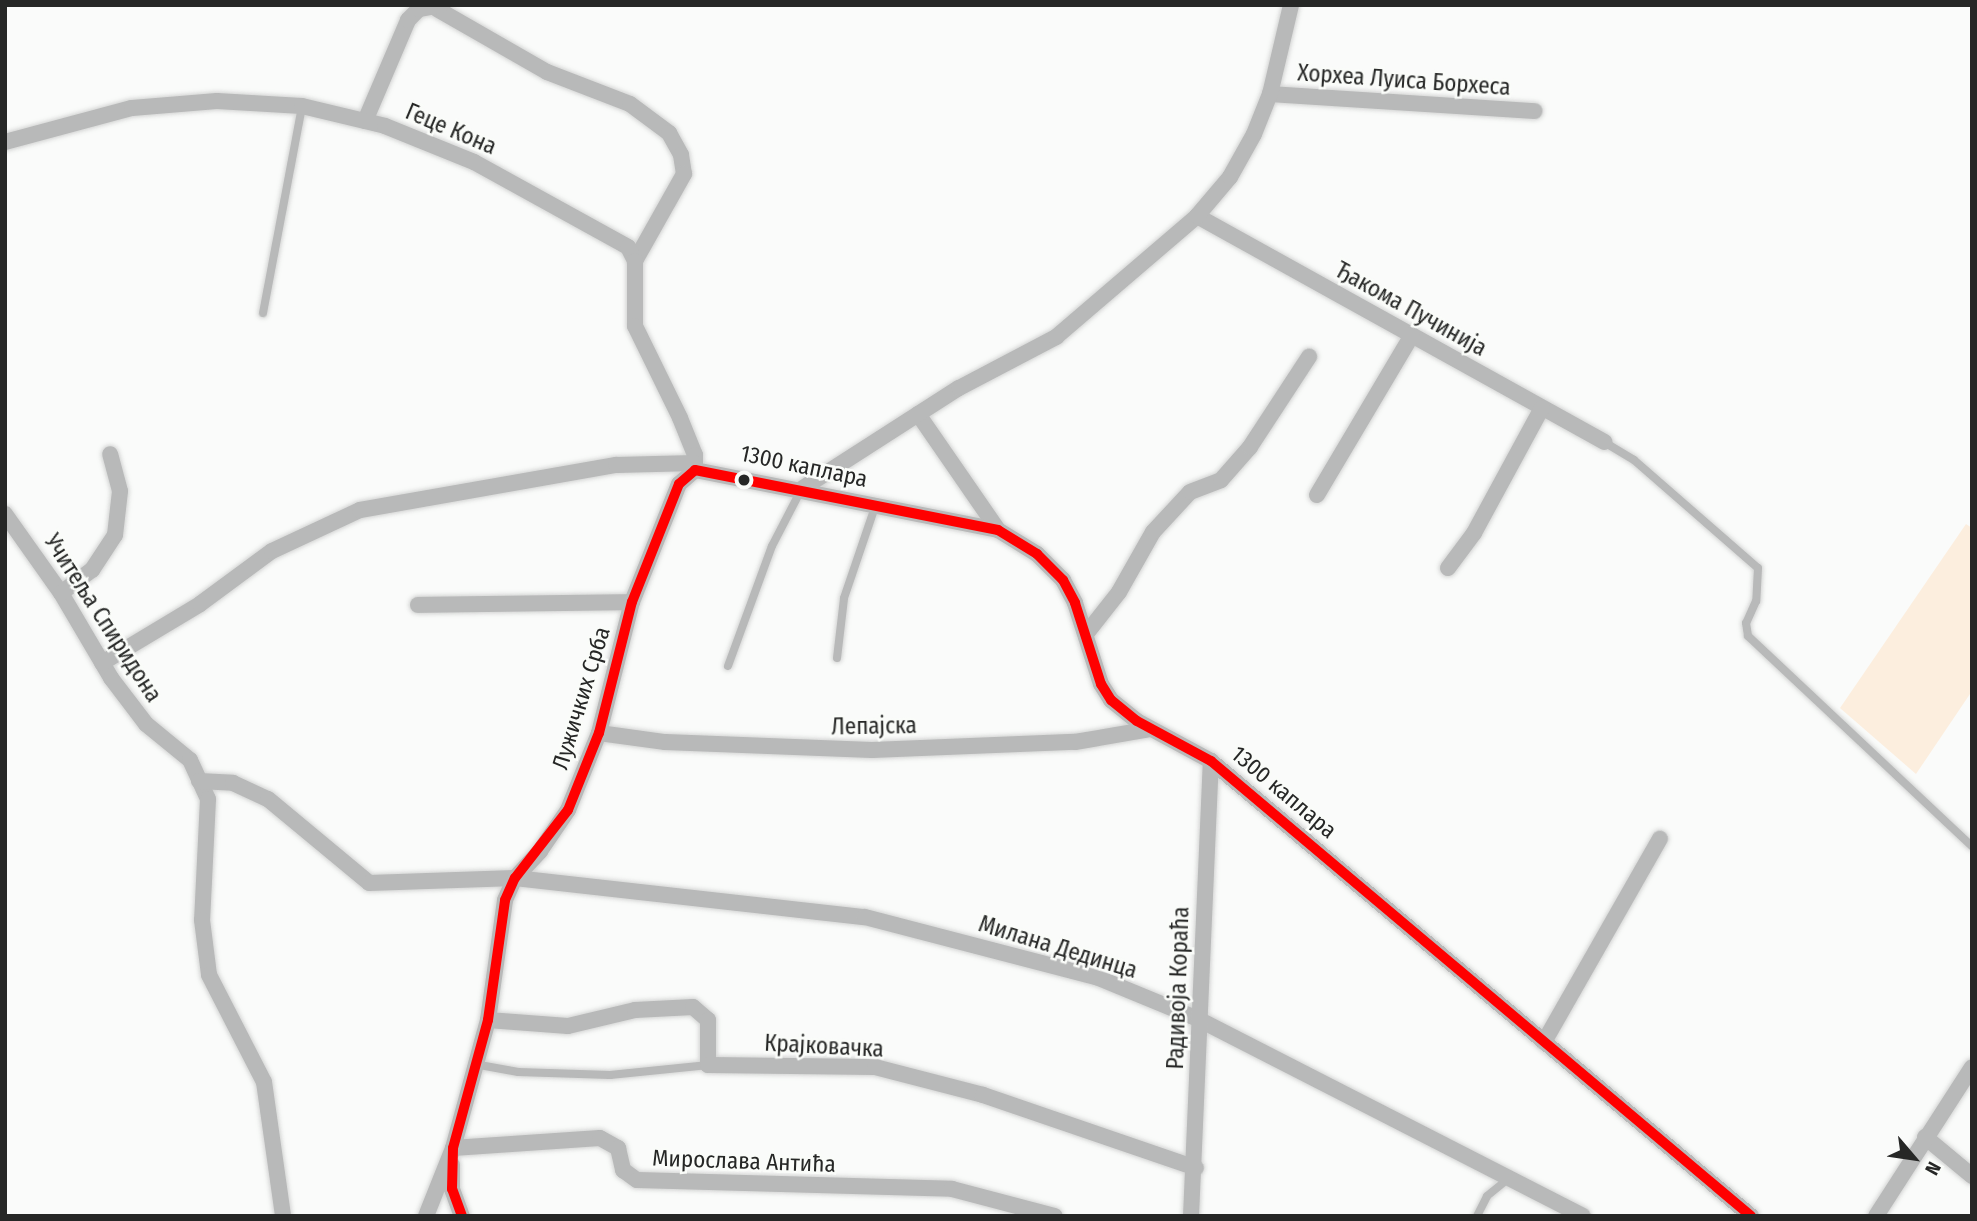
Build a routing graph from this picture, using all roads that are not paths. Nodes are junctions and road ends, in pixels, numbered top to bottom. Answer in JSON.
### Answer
{"nodes":[{"id":1,"x":1292,"y":5,"type":"edge"},
{"id":2,"x":439,"y":7,"type":"edge"},
{"id":3,"x":1270,"y":94,"type":"junction"},
{"id":4,"x":302,"y":106,"type":"junction"},
{"id":5,"x":1534,"y":111,"type":"dead end"},
{"id":6,"x":365,"y":121,"type":"junction"},
{"id":7,"x":5,"y":142,"type":"edge"},
{"id":8,"x":1197,"y":216,"type":"junction"},
{"id":9,"x":635,"y":261,"type":"junction"},
{"id":10,"x":262,"y":313,"type":"dead end"},
{"id":11,"x":1412,"y":335,"type":"junction"},
{"id":12,"x":1309,"y":357,"type":"dead end"},
{"id":13,"x":1542,"y":408,"type":"junction"},
{"id":14,"x":918,"y":414,"type":"junction"},
{"id":15,"x":1604,"y":442,"type":"joint"},
{"id":16,"x":110,"y":454,"type":"dead end"},
{"id":17,"x":695,"y":466,"type":"junction"},
{"id":18,"x":803,"y":488,"type":"junction"},
{"id":19,"x":1318,"y":495,"type":"dead end"},
{"id":20,"x":876,"y":504,"type":"junction"},
{"id":21,"x":5,"y":514,"type":"edge"},
{"id":22,"x":998,"y":530,"type":"junction"},
{"id":23,"x":1448,"y":568,"type":"dead end"},
{"id":24,"x":61,"y":593,"type":"junction"},
{"id":25,"x":632,"y":602,"type":"junction"},
{"id":26,"x":418,"y":605,"type":"dead end"},
{"id":27,"x":1086,"y":634,"type":"junction"},
{"id":28,"x":838,"y":658,"type":"dead end"},
{"id":29,"x":102,"y":663,"type":"junction"},
{"id":30,"x":728,"y":666,"type":"dead end"},
{"id":31,"x":1150,"y":729,"type":"junction"},
{"id":32,"x":599,"y":733,"type":"junction"},
{"id":33,"x":1211,"y":761,"type":"junction"},
{"id":34,"x":199,"y":781,"type":"junction"},
{"id":35,"x":1660,"y":839,"type":"dead end"},
{"id":36,"x":1972,"y":846,"type":"edge"},
{"id":37,"x":515,"y":878,"type":"junction"},
{"id":38,"x":1198,"y":1018,"type":"junction"},
{"id":39,"x":488,"y":1020,"type":"junction"},
{"id":40,"x":1544,"y":1042,"type":"junction"},
{"id":41,"x":472,"y":1064,"type":"junction"},
{"id":42,"x":708,"y":1065,"type":"junction"},
{"id":43,"x":1972,"y":1067,"type":"edge"},
{"id":44,"x":1925,"y":1137,"type":"junction"},
{"id":45,"x":453,"y":1148,"type":"junction"},
{"id":46,"x":1196,"y":1168,"type":"junction"},
{"id":47,"x":1972,"y":1176,"type":"edge"},
{"id":48,"x":1508,"y":1179,"type":"junction"},
{"id":49,"x":283,"y":1216,"type":"edge"},
{"id":50,"x":426,"y":1216,"type":"edge"},
{"id":51,"x":462,"y":1216,"type":"edge"},
{"id":52,"x":1055,"y":1216,"type":"edge"},
{"id":53,"x":1191,"y":1216,"type":"edge"},
{"id":54,"x":1477,"y":1216,"type":"edge"},
{"id":55,"x":1583,"y":1216,"type":"edge"},
{"id":56,"x":1751,"y":1216,"type":"edge"},
{"id":57,"x":1876,"y":1216,"type":"edge"}],
"edges":[{"from":1,"to":3,"type":"street"},
{"from":2,"to":6,"type":"street"},
{"from":2,"to":9,"type":"street"},
{"from":3,"to":5,"type":"street","name":"Хорхеа Луиса Борхеса"},
{"from":3,"to":8,"type":"street"},
{"from":4,"to":6,"type":"street","name":"Геце Кона"},
{"from":4,"to":7,"type":"street","name":"Геце Кона"},
{"from":4,"to":10,"type":"lane"},
{"from":6,"to":9,"type":"street","name":"Геце Кона"},
{"from":8,"to":11,"type":"street","name":"Ђакома Пучинија"},
{"from":8,"to":14,"type":"street"},
{"from":9,"to":17,"type":"street"},
{"from":11,"to":13,"type":"street","name":"Ђакома Пучинија"},
{"from":11,"to":19,"type":"street"},
{"from":12,"to":27,"type":"street"},
{"from":13,"to":15,"type":"street","name":"Ђакома Пучинија"},
{"from":13,"to":23,"type":"street"},
{"from":14,"to":18,"type":"street"},
{"from":14,"to":22,"type":"street"},
{"from":15,"to":36,"type":"lane"},
{"from":16,"to":24,"type":"street"},
{"from":17,"to":18,"type":"street","name":"1300 каплара"},
{"from":17,"to":25,"type":"street","name":"Лужичких Срба"},
{"from":17,"to":29,"type":"street","name":"1300 каплара"},
{"from":18,"to":20,"type":"street","name":"1300 каплара"},
{"from":18,"to":30,"type":"lane"},
{"from":20,"to":22,"type":"street","name":"1300 каплара"},
{"from":20,"to":28,"type":"lane"},
{"from":21,"to":24,"type":"street","name":"Учитеља Спиридона"},
{"from":22,"to":27,"type":"street","name":"1300 каплара"},
{"from":24,"to":29,"type":"street","name":"Учитеља Спиридона"},
{"from":25,"to":26,"type":"street"},
{"from":25,"to":32,"type":"street","name":"Лужичких Срба"},
{"from":27,"to":31,"type":"street","name":"1300 каплара"},
{"from":29,"to":34,"type":"street","name":"Учитеља Спиридона"},
{"from":31,"to":32,"type":"street","name":"Лепајска"},
{"from":31,"to":33,"type":"street","name":"1300 каплара"},
{"from":32,"to":37,"type":"street","name":"Лужичких Срба"},
{"from":33,"to":38,"type":"street","name":"Радивоја Кораћа"},
{"from":33,"to":40,"type":"street","name":"1300 каплара"},
{"from":34,"to":37,"type":"street","name":"Милана Дединца"},
{"from":34,"to":49,"type":"street","name":"Учитеља Спиридона"},
{"from":35,"to":40,"type":"street"},
{"from":37,"to":38,"type":"street","name":"Милана Дединца"},
{"from":37,"to":39,"type":"street","name":"Лужичких Срба"},
{"from":38,"to":46,"type":"street","name":"Радивоја Кораћа"},
{"from":38,"to":48,"type":"street","name":"Милана Дединца"},
{"from":39,"to":41,"type":"street","name":"Лужичких Срба"},
{"from":39,"to":42,"type":"street"},
{"from":40,"to":56,"type":"street","name":"1300 каплара"},
{"from":41,"to":42,"type":"lane"},
{"from":41,"to":45,"type":"street","name":"Лужичких Срба"},
{"from":42,"to":46,"type":"street","name":"Крајковачка"},
{"from":43,"to":44,"type":"street"},
{"from":44,"to":47,"type":"street"},
{"from":44,"to":57,"type":"street"},
{"from":45,"to":50,"type":"street","name":"Лужичких Срба"},
{"from":45,"to":51,"type":"street"},
{"from":45,"to":52,"type":"street","name":"Мирослава Антића"},
{"from":46,"to":53,"type":"street","name":"Радивоја Кораћа"},
{"from":48,"to":54,"type":"lane"},
{"from":48,"to":55,"type":"street","name":"Милана Дединца"}]}
